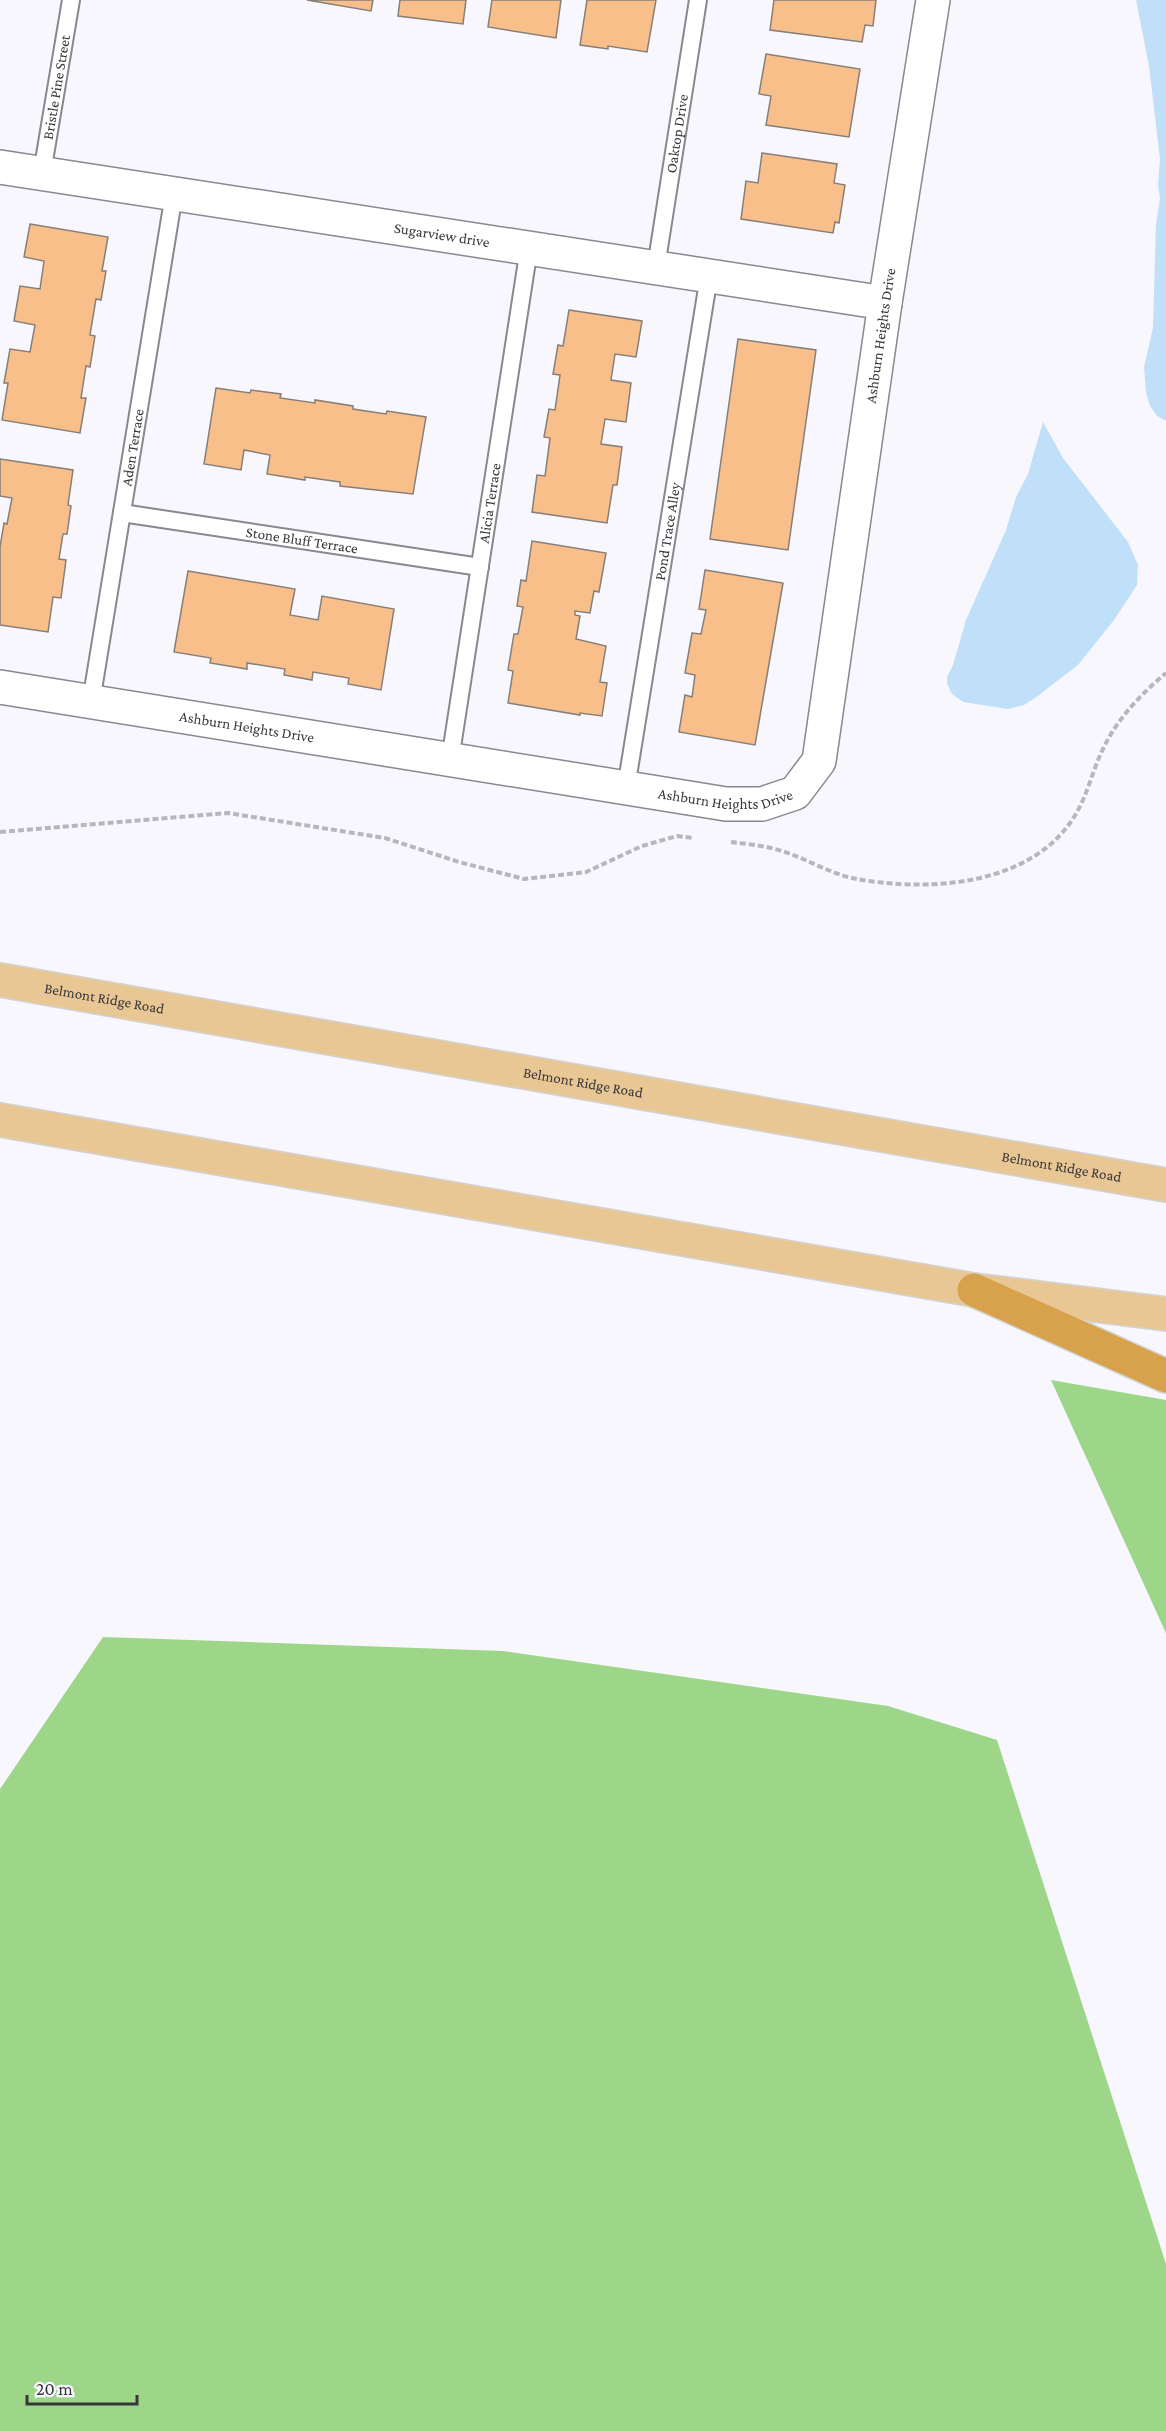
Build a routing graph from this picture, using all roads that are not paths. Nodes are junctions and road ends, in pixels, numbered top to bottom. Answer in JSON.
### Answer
{"nodes":[{"id":1,"x":71,"y":0,"type":"edge"},
{"id":2,"x":698,"y":0,"type":"edge"},
{"id":3,"x":933,"y":0,"type":"edge"},
{"id":4,"x":0,"y":167,"type":"edge"},
{"id":5,"x":42,"y":173,"type":"junction"},
{"id":6,"x":174,"y":194,"type":"junction"},
{"id":7,"x":529,"y":248,"type":"junction"},
{"id":8,"x":656,"y":267,"type":"junction"},
{"id":9,"x":709,"y":276,"type":"junction"},
{"id":10,"x":885,"y":303,"type":"junction"},
{"id":11,"x":122,"y":513,"type":"junction"},
{"id":12,"x":480,"y":567,"type":"junction"},
{"id":13,"x":0,"y":687,"type":"edge"},
{"id":14,"x":91,"y":702,"type":"junction"},
{"id":15,"x":450,"y":760,"type":"junction"},
{"id":16,"x":626,"y":788,"type":"junction"},
{"id":17,"x":0,"y":980,"type":"edge"},
{"id":18,"x":0,"y":1120,"type":"edge"},
{"id":19,"x":1166,"y":1185,"type":"edge"},
{"id":20,"x":974,"y":1290,"type":"junction"},
{"id":21,"x":1166,"y":1314,"type":"edge"},
{"id":22,"x":1166,"y":1376,"type":"edge"}],
"edges":[{"from":1,"to":5,"type":"lane","name":"Bristle Pine Street"},
{"from":2,"to":8,"type":"lane","name":"Oaktop Drive"},
{"from":3,"to":10,"type":"street","name":"Ashburn Heights Drive"},
{"from":4,"to":5,"type":"street","name":"Sugarview drive"},
{"from":5,"to":6,"type":"street","name":"Sugarview drive"},
{"from":6,"to":7,"type":"street","name":"Sugarview drive"},
{"from":6,"to":11,"type":"lane","name":"Aden Terrace"},
{"from":7,"to":8,"type":"street","name":"Sugarview drive"},
{"from":7,"to":12,"type":"lane","name":"Alicia Terrace"},
{"from":8,"to":9,"type":"street","name":"Sugarview drive"},
{"from":9,"to":10,"type":"street","name":"Sugarview drive"},
{"from":9,"to":16,"type":"lane","name":"Pond Trace Alley"},
{"from":10,"to":16,"type":"street","name":"Ashburn Heights Drive"},
{"from":11,"to":12,"type":"lane","name":"Stone Bluff Terrace"},
{"from":11,"to":14,"type":"lane","name":"Aden Terrace"},
{"from":12,"to":15,"type":"lane","name":"Alicia Terrace"},
{"from":13,"to":14,"type":"street","name":"Ashburn Heights Drive"},
{"from":14,"to":15,"type":"street","name":"Ashburn Heights Drive"},
{"from":15,"to":16,"type":"street","name":"Ashburn Heights Drive"},
{"from":17,"to":19,"type":"main road","name":"Belmont Ridge Road"},
{"from":18,"to":20,"type":"main road"},
{"from":20,"to":21,"type":"main road"},
{"from":20,"to":22,"type":"highway"}]}
